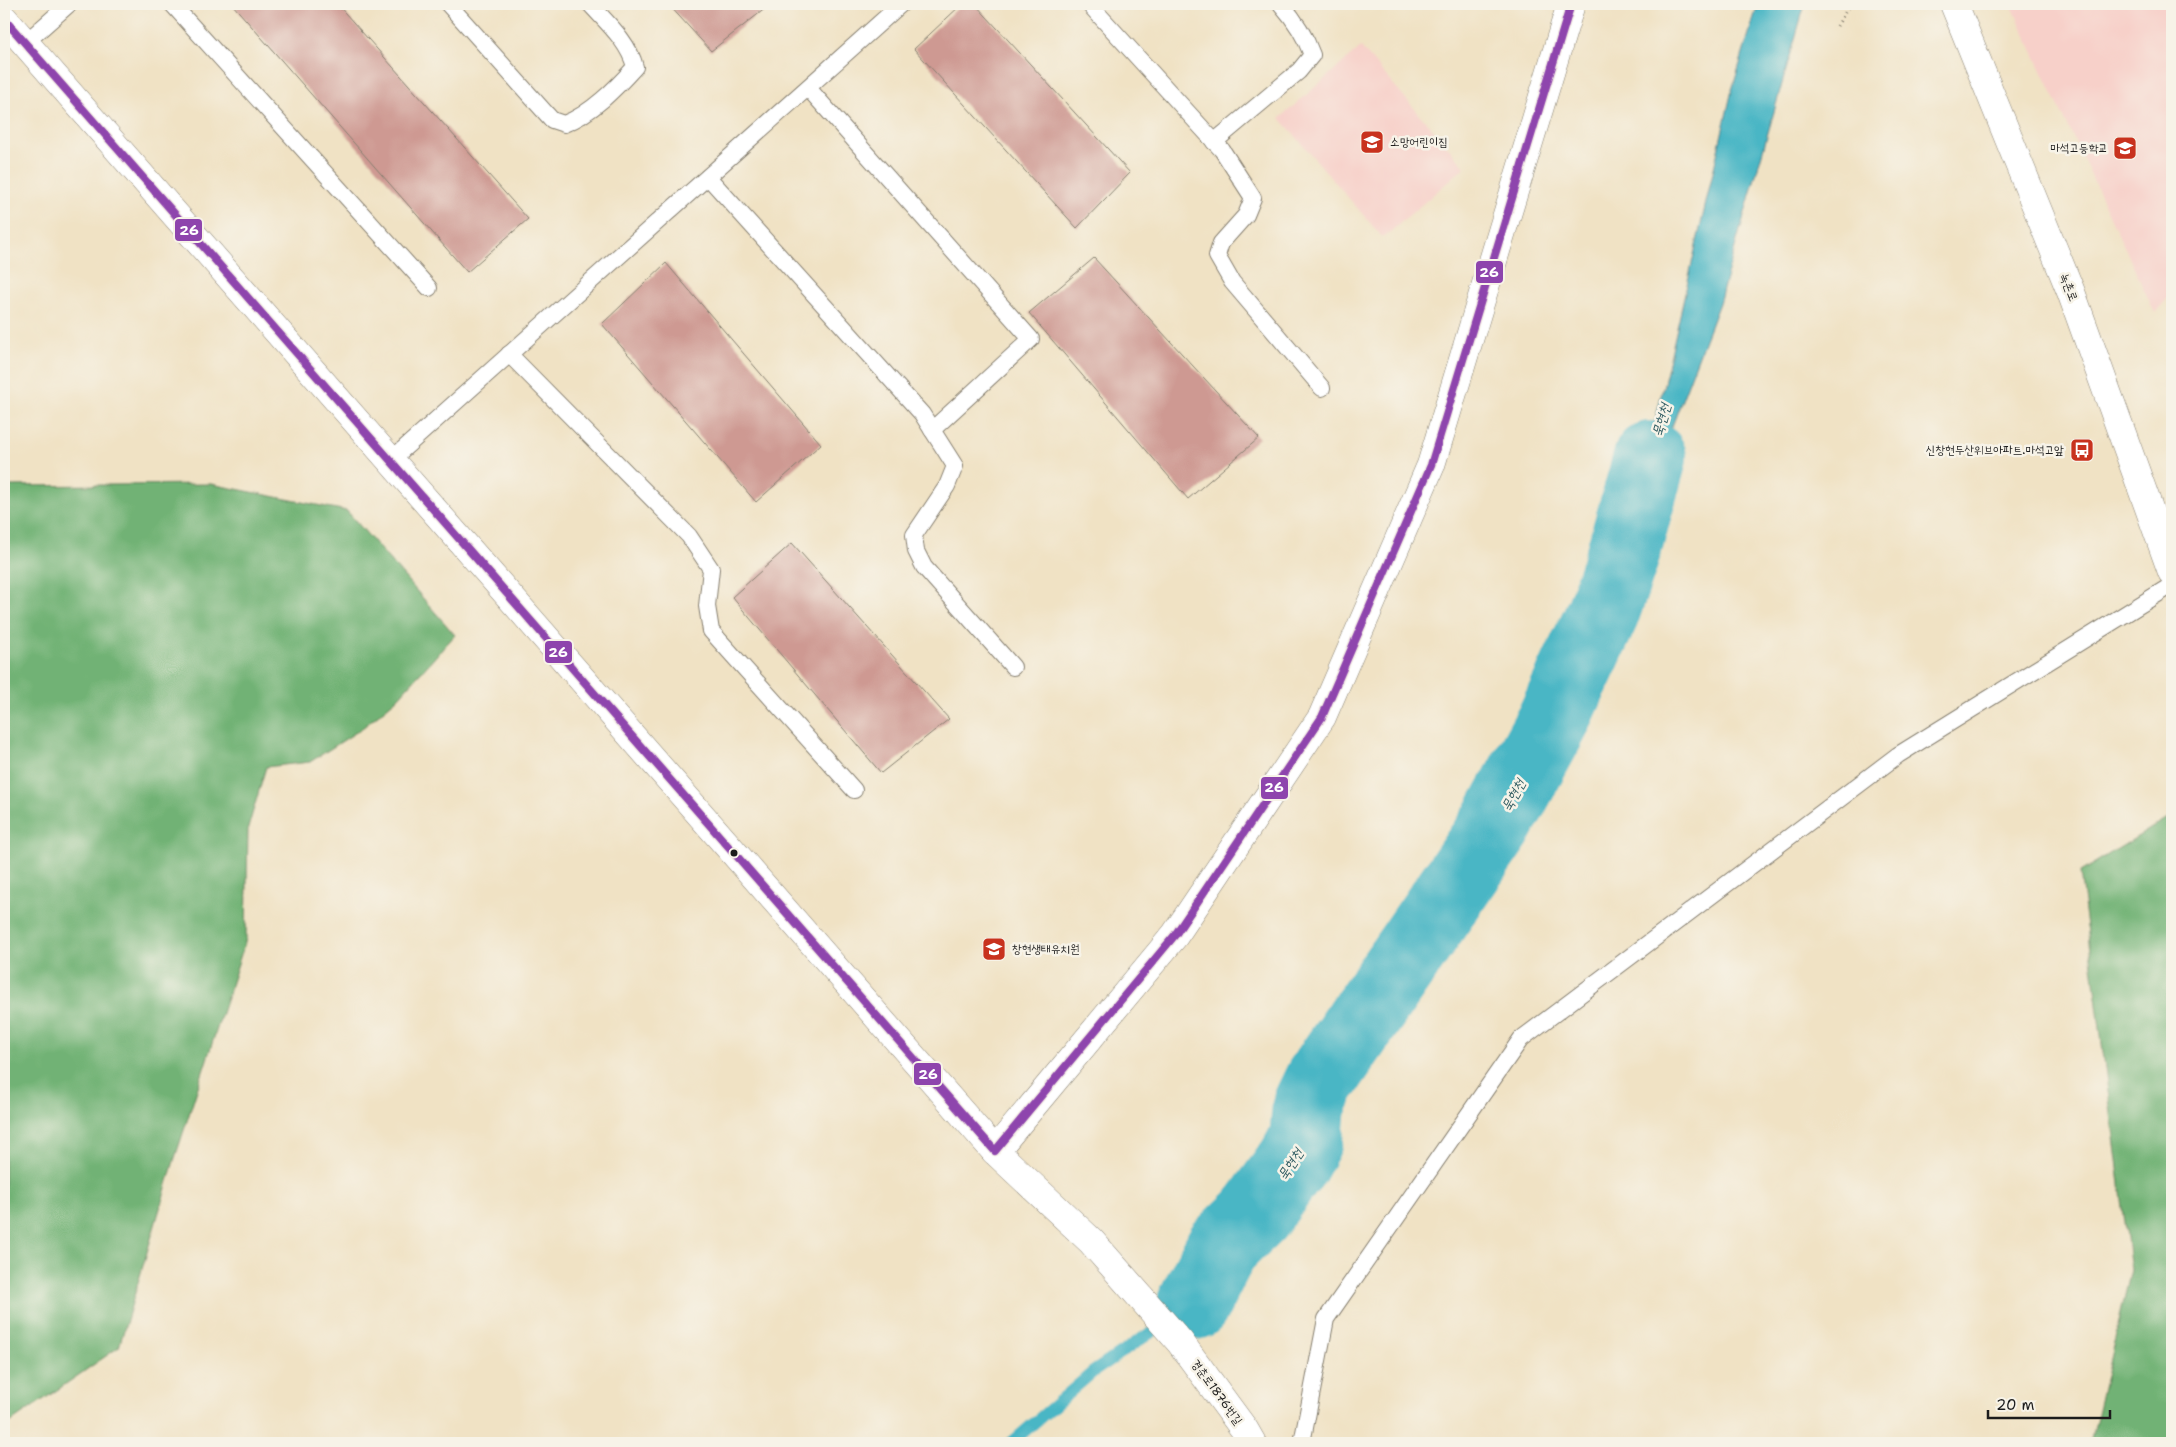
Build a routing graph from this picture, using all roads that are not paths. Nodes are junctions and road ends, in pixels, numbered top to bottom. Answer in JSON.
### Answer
{"nodes":[{"id":1,"x":69,"y":4,"type":"edge"},
{"id":2,"x":172,"y":4,"type":"edge"},
{"id":3,"x":448,"y":4,"type":"edge"},
{"id":4,"x":590,"y":4,"type":"edge"},
{"id":5,"x":901,"y":4,"type":"edge"},
{"id":6,"x":1089,"y":4,"type":"edge"},
{"id":7,"x":1281,"y":4,"type":"edge"},
{"id":8,"x":1571,"y":4,"type":"edge"},
{"id":9,"x":1955,"y":5,"type":"edge"},
{"id":10,"x":4,"y":19,"type":"edge"},
{"id":11,"x":26,"y":44,"type":"junction"},
{"id":12,"x":808,"y":88,"type":"junction"},
{"id":13,"x":1214,"y":142,"type":"junction"},
{"id":14,"x":708,"y":177,"type":"junction"},
{"id":15,"x":429,"y":288,"type":"dead end"},
{"id":16,"x":510,"y":354,"type":"junction"},
{"id":17,"x":1322,"y":388,"type":"dead end"},
{"id":18,"x":932,"y":430,"type":"junction"},
{"id":19,"x":390,"y":460,"type":"junction"},
{"id":20,"x":2172,"y":572,"type":"edge"},
{"id":21,"x":2172,"y":585,"type":"edge"},
{"id":22,"x":1013,"y":667,"type":"dead end"},
{"id":23,"x":854,"y":790,"type":"dead end"},
{"id":24,"x":995,"y":1151,"type":"junction"},
{"id":25,"x":1252,"y":1443,"type":"edge"},
{"id":26,"x":1302,"y":1443,"type":"edge"}],
"edges":[{"from":1,"to":11,"type":"lane"},
{"from":2,"to":15,"type":"lane"},
{"from":3,"to":4,"type":"lane"},
{"from":5,"to":12,"type":"lane"},
{"from":6,"to":13,"type":"lane"},
{"from":7,"to":13,"type":"lane"},
{"from":8,"to":24,"type":"street"},
{"from":9,"to":20,"type":"street","name":"녹촌로"},
{"from":10,"to":11,"type":"street","name":"경춘로1876번길"},
{"from":11,"to":19,"type":"street","name":"경춘로1876번길"},
{"from":12,"to":14,"type":"lane"},
{"from":12,"to":18,"type":"lane"},
{"from":13,"to":17,"type":"lane"},
{"from":14,"to":16,"type":"lane"},
{"from":14,"to":18,"type":"lane"},
{"from":16,"to":19,"type":"lane"},
{"from":16,"to":23,"type":"lane"},
{"from":18,"to":22,"type":"lane"},
{"from":19,"to":24,"type":"street","name":"경춘로1876번길"},
{"from":21,"to":26,"type":"lane"},
{"from":24,"to":25,"type":"street","name":"경춘로1876번길"}]}
